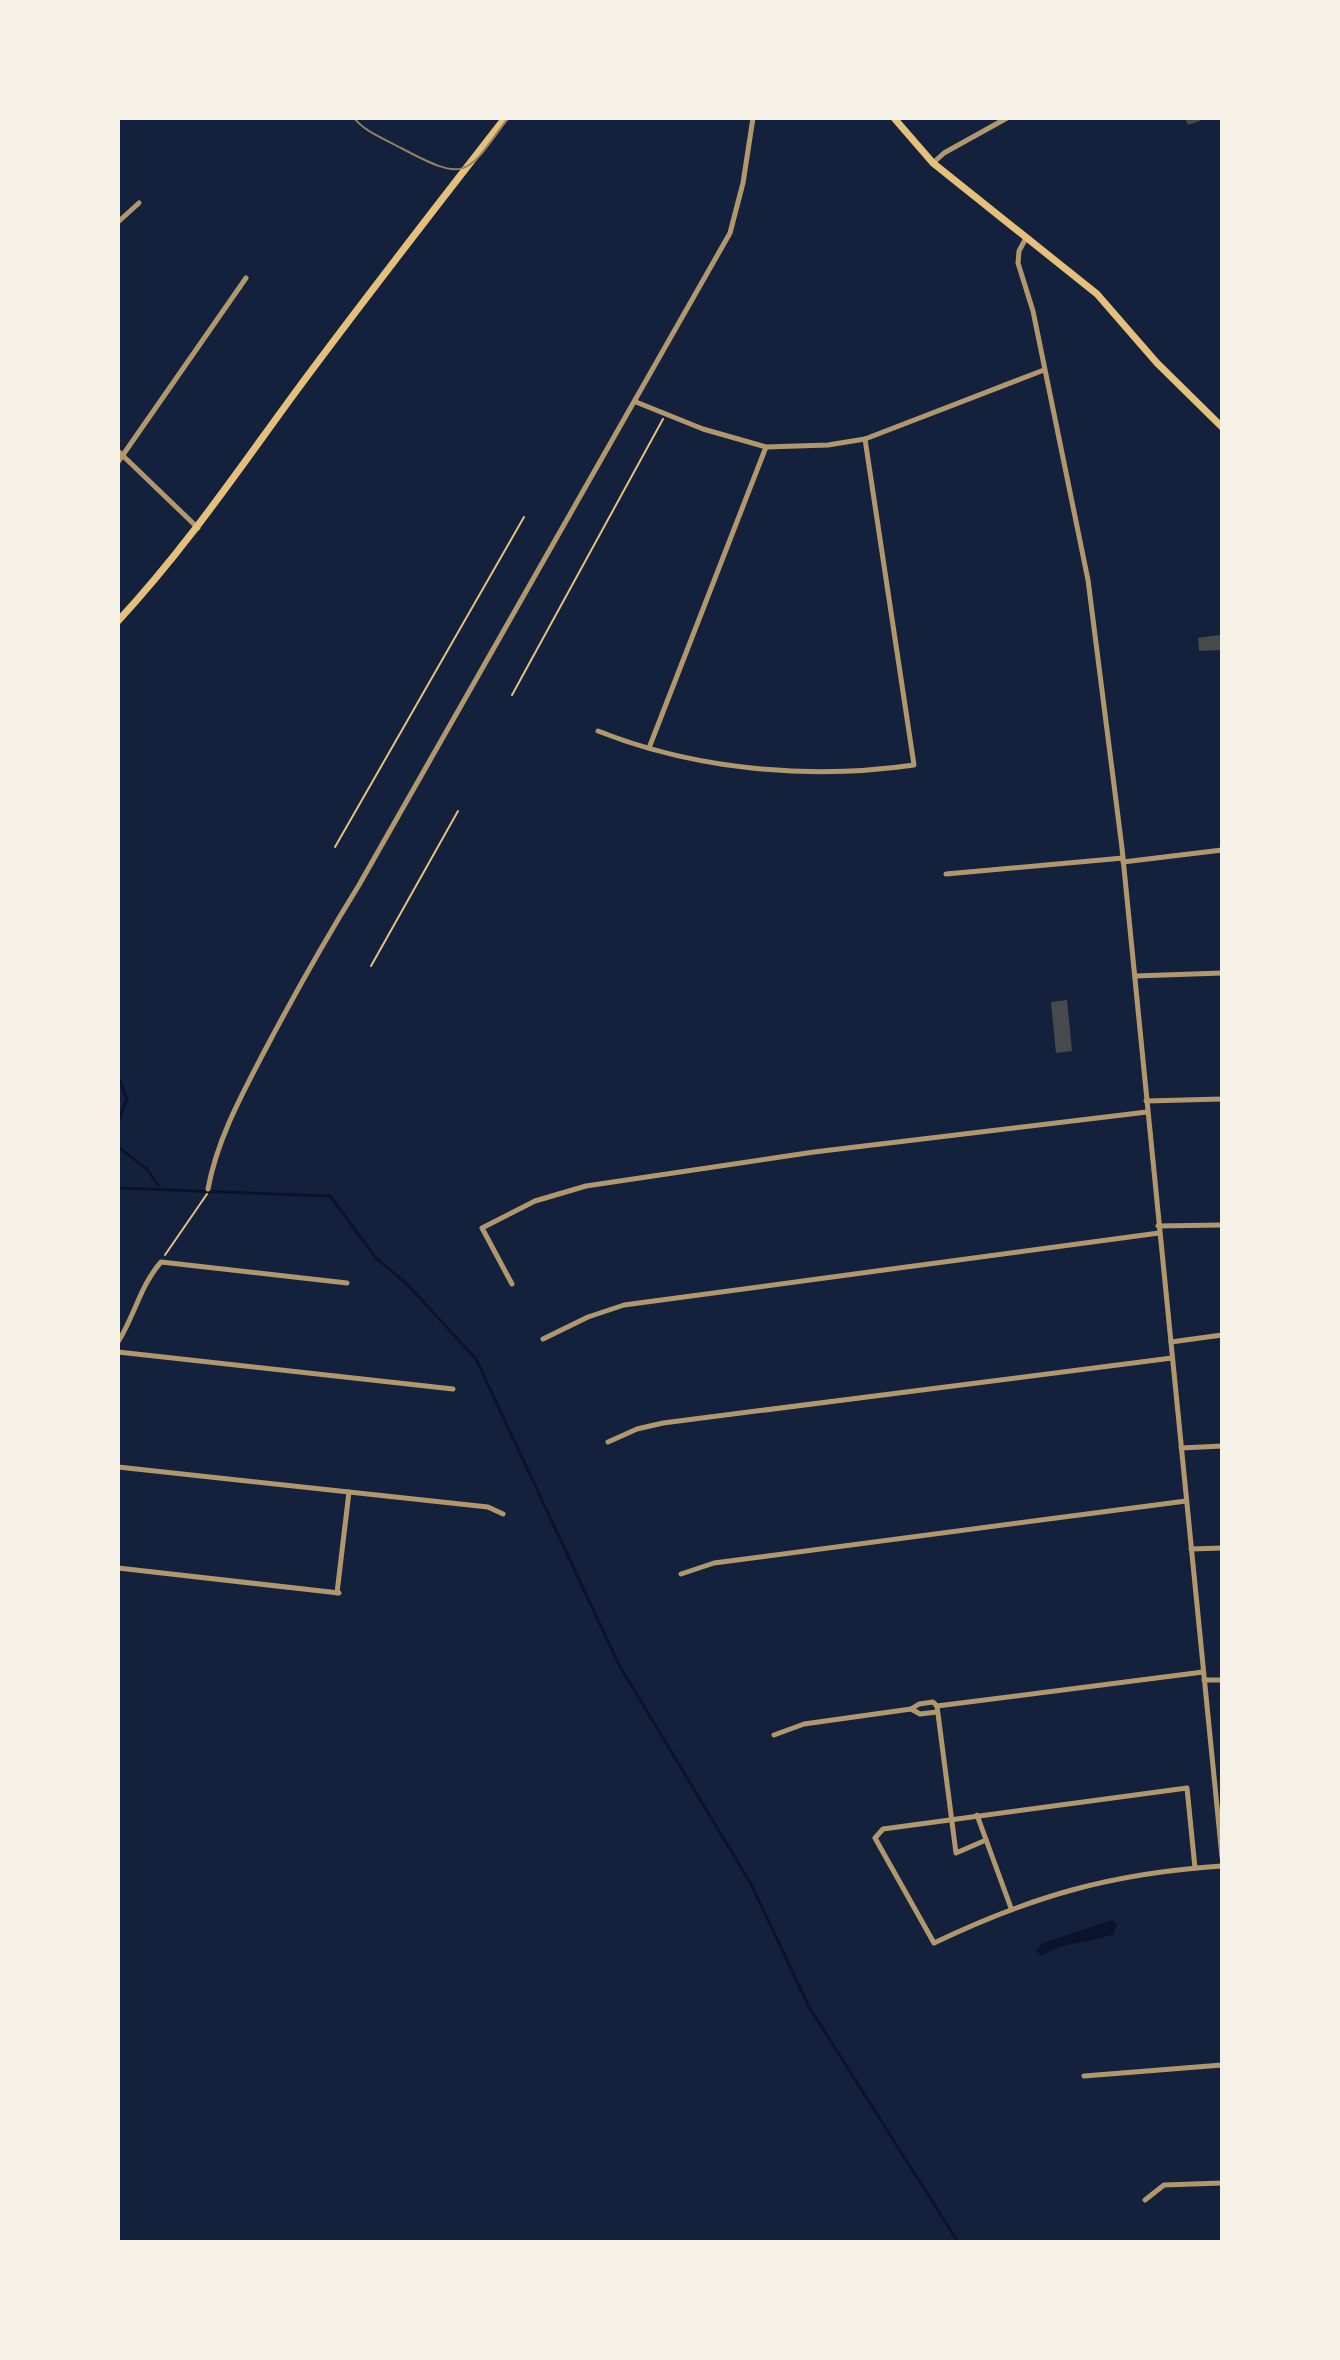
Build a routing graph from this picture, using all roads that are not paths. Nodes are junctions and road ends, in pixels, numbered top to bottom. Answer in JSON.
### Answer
{"nodes":[{"id":1,"x":505,"y":118,"type":"edge"},
{"id":2,"x":753,"y":118,"type":"edge"},
{"id":3,"x":894,"y":118,"type":"edge"},
{"id":4,"x":1007,"y":118,"type":"edge"},
{"id":5,"x":933,"y":163,"type":"junction"},
{"id":6,"x":139,"y":203,"type":"dead end"},
{"id":7,"x":118,"y":222,"type":"edge"},
{"id":8,"x":1026,"y":238,"type":"junction"},
{"id":9,"x":246,"y":278,"type":"dead end"},
{"id":10,"x":1044,"y":370,"type":"junction"},
{"id":11,"x":636,"y":402,"type":"junction"},
{"id":12,"x":1222,"y":427,"type":"edge"},
{"id":13,"x":865,"y":439,"type":"junction"},
{"id":14,"x":766,"y":447,"type":"junction"},
{"id":15,"x":120,"y":454,"type":"edge"},
{"id":16,"x":118,"y":462,"type":"edge"},
{"id":17,"x":198,"y":528,"type":"junction"},
{"id":18,"x":118,"y":621,"type":"edge"},
{"id":19,"x":598,"y":731,"type":"dead end"},
{"id":20,"x":649,"y":749,"type":"junction"},
{"id":21,"x":1222,"y":850,"type":"edge"},
{"id":22,"x":1123,"y":860,"type":"junction"},
{"id":23,"x":946,"y":874,"type":"dead end"},
{"id":24,"x":1222,"y":973,"type":"edge"},
{"id":25,"x":1135,"y":976,"type":"junction"},
{"id":26,"x":1222,"y":1099,"type":"edge"},
{"id":27,"x":1146,"y":1101,"type":"junction"},
{"id":28,"x":1147,"y":1112,"type":"junction"},
{"id":29,"x":208,"y":1189,"type":"dead end"},
{"id":30,"x":1222,"y":1225,"type":"edge"},
{"id":31,"x":1158,"y":1230,"type":"junction"},
{"id":32,"x":347,"y":1283,"type":"dead end"},
{"id":33,"x":512,"y":1284,"type":"dead end"},
{"id":34,"x":1222,"y":1335,"type":"edge"},
{"id":35,"x":543,"y":1339,"type":"dead end"},
{"id":36,"x":118,"y":1342,"type":"edge"},
{"id":37,"x":1171,"y":1342,"type":"junction"},
{"id":38,"x":118,"y":1352,"type":"edge"},
{"id":39,"x":1172,"y":1358,"type":"junction"},
{"id":40,"x":453,"y":1389,"type":"dead end"},
{"id":41,"x":608,"y":1442,"type":"dead end"},
{"id":42,"x":1222,"y":1446,"type":"edge"},
{"id":43,"x":1181,"y":1448,"type":"junction"},
{"id":44,"x":118,"y":1467,"type":"edge"},
{"id":45,"x":349,"y":1492,"type":"junction"},
{"id":46,"x":1186,"y":1501,"type":"junction"},
{"id":47,"x":503,"y":1514,"type":"dead end"},
{"id":48,"x":1222,"y":1548,"type":"edge"},
{"id":49,"x":1191,"y":1549,"type":"junction"},
{"id":50,"x":118,"y":1568,"type":"edge"},
{"id":51,"x":681,"y":1574,"type":"dead end"},
{"id":52,"x":1203,"y":1672,"type":"junction"},
{"id":53,"x":1204,"y":1680,"type":"junction"},
{"id":54,"x":1222,"y":1680,"type":"edge"},
{"id":55,"x":911,"y":1709,"type":"junction"},
{"id":56,"x":937,"y":1709,"type":"junction"},
{"id":57,"x":774,"y":1735,"type":"dead end"},
{"id":58,"x":977,"y":1815,"type":"junction"},
{"id":59,"x":951,"y":1819,"type":"junction"},
{"id":60,"x":986,"y":1840,"type":"junction"},
{"id":61,"x":1222,"y":1857,"type":"edge"},
{"id":62,"x":1222,"y":1866,"type":"edge"},
{"id":63,"x":1195,"y":1868,"type":"junction"},
{"id":64,"x":1011,"y":1908,"type":"junction"},
{"id":65,"x":1222,"y":2065,"type":"edge"},
{"id":66,"x":1084,"y":2076,"type":"dead end"},
{"id":67,"x":1222,"y":2183,"type":"edge"},
{"id":68,"x":1145,"y":2200,"type":"dead end"}],
"edges":[{"from":1,"to":17,"type":"main road"},
{"from":2,"to":11,"type":"street"},
{"from":3,"to":5,"type":"main road"},
{"from":4,"to":5,"type":"street"},
{"from":5,"to":8,"type":"main road"},
{"from":6,"to":7,"type":"street"},
{"from":8,"to":10,"type":"street"},
{"from":8,"to":12,"type":"main road"},
{"from":9,"to":15,"type":"street"},
{"from":10,"to":13,"type":"street"},
{"from":10,"to":22,"type":"street"},
{"from":11,"to":14,"type":"street"},
{"from":11,"to":29,"type":"street"},
{"from":13,"to":14,"type":"street"},
{"from":13,"to":20,"type":"street"},
{"from":14,"to":20,"type":"street"},
{"from":15,"to":16,"type":"street"},
{"from":15,"to":17,"type":"street"},
{"from":17,"to":18,"type":"main road"},
{"from":19,"to":20,"type":"street"},
{"from":21,"to":22,"type":"street"},
{"from":22,"to":23,"type":"street"},
{"from":22,"to":25,"type":"street"},
{"from":24,"to":25,"type":"street"},
{"from":25,"to":27,"type":"street"},
{"from":26,"to":27,"type":"street"},
{"from":27,"to":28,"type":"street"},
{"from":28,"to":31,"type":"street"},
{"from":28,"to":33,"type":"street"},
{"from":30,"to":31,"type":"street"},
{"from":31,"to":35,"type":"street"},
{"from":31,"to":37,"type":"street"},
{"from":32,"to":36,"type":"street"},
{"from":34,"to":37,"type":"street"},
{"from":37,"to":39,"type":"street"},
{"from":38,"to":40,"type":"street"},
{"from":39,"to":41,"type":"street"},
{"from":39,"to":43,"type":"street"},
{"from":42,"to":43,"type":"street"},
{"from":43,"to":46,"type":"street"},
{"from":44,"to":45,"type":"street"},
{"from":45,"to":47,"type":"street"},
{"from":45,"to":50,"type":"street"},
{"from":46,"to":49,"type":"street"},
{"from":46,"to":51,"type":"street"},
{"from":48,"to":49,"type":"street"},
{"from":49,"to":52,"type":"street"},
{"from":52,"to":53,"type":"street"},
{"from":52,"to":56,"type":"street"},
{"from":53,"to":54,"type":"street"},
{"from":53,"to":61,"type":"street"},
{"from":55,"to":56,"type":"street"},
{"from":55,"to":56,"type":"street"},
{"from":55,"to":57,"type":"street"},
{"from":56,"to":59,"type":"street"},
{"from":58,"to":59,"type":"street"},
{"from":58,"to":60,"type":"street"},
{"from":58,"to":63,"type":"street"},
{"from":59,"to":60,"type":"street"},
{"from":59,"to":64,"type":"street"},
{"from":60,"to":64,"type":"street"},
{"from":62,"to":63,"type":"street"},
{"from":63,"to":64,"type":"street"},
{"from":65,"to":66,"type":"street"},
{"from":67,"to":68,"type":"street"}]}
